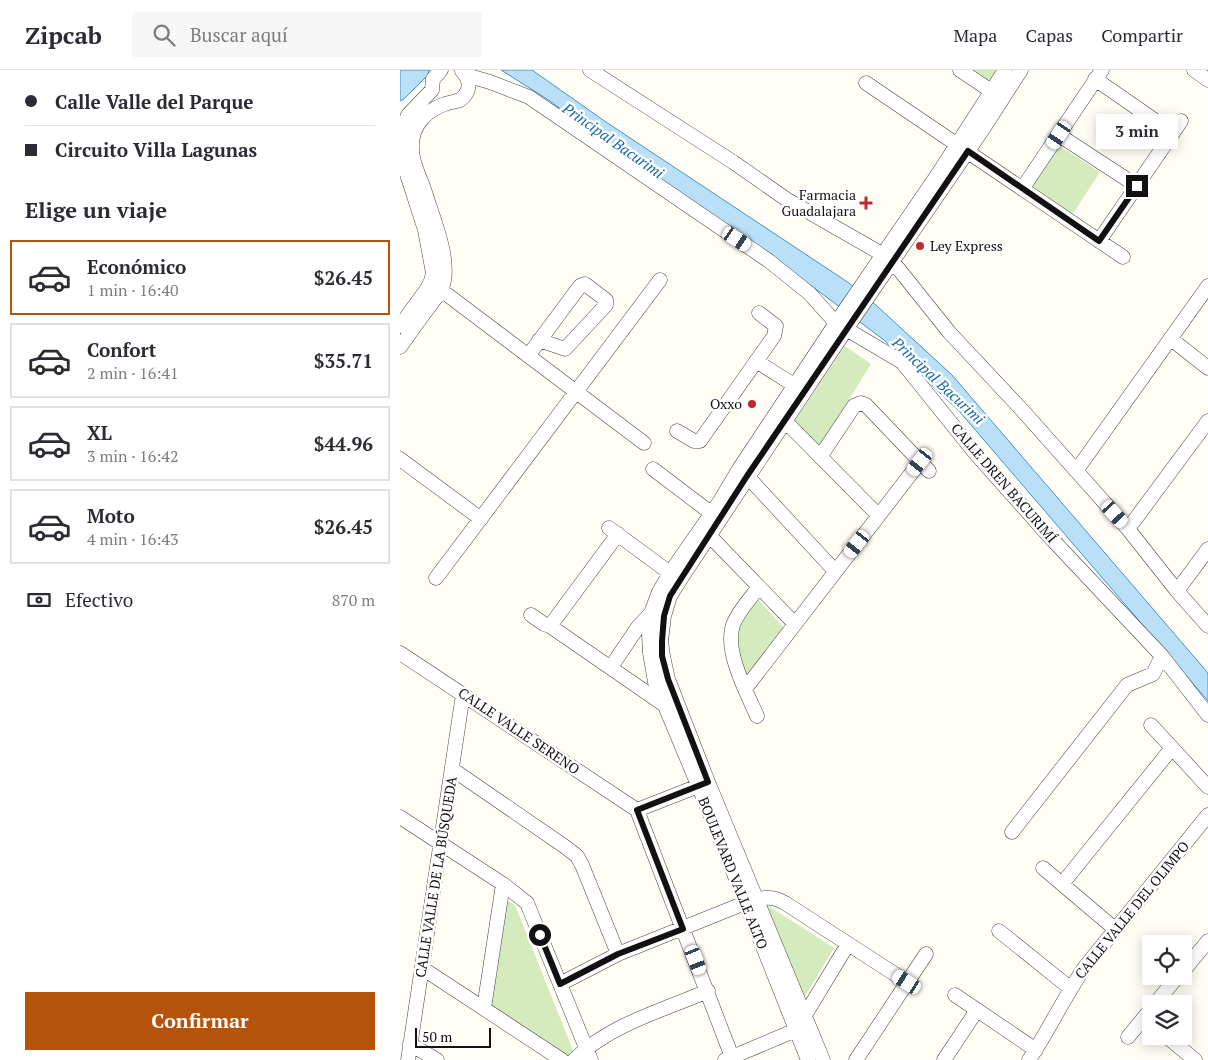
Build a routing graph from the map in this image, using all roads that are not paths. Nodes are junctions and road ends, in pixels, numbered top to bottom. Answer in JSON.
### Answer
{"nodes":[{"id":1,"x":440,"y":70,"type":"edge"},
{"id":2,"x":590,"y":70,"type":"edge"},
{"id":3,"x":960,"y":70,"type":"edge"},
{"id":4,"x":1005,"y":70,"type":"edge"},
{"id":5,"x":1020,"y":70,"type":"edge"},
{"id":6,"x":1194,"y":70,"type":"edge"},
{"id":7,"x":464,"y":73,"type":"edge"},
{"id":8,"x":1098,"y":75,"type":"edge"},
{"id":9,"x":1208,"y":80,"type":"edge"},
{"id":10,"x":866,"y":83,"type":"dead end"},
{"id":11,"x":432,"y":90,"type":"junction"},
{"id":12,"x":996,"y":95,"type":"junction"},
{"id":13,"x":446,"y":103,"type":"junction"},
{"id":14,"x":409,"y":117,"type":"edge"},
{"id":15,"x":1181,"y":122,"type":"dead end"},
{"id":16,"x":1173,"y":134,"type":"junction"},
{"id":17,"x":1059,"y":135,"type":"junction"},
{"id":18,"x":963,"y":148,"type":"junction"},
{"id":19,"x":1137,"y":186,"type":"junction"},
{"id":20,"x":1022,"y":189,"type":"junction"},
{"id":21,"x":434,"y":241,"type":"junction"},
{"id":22,"x":1099,"y":241,"type":"junction"},
{"id":23,"x":1123,"y":257,"type":"dead end"},
{"id":24,"x":888,"y":258,"type":"junction"},
{"id":25,"x":660,"y":280,"type":"dead end"},
{"id":26,"x":1208,"y":286,"type":"edge"},
{"id":27,"x":427,"y":289,"type":"junction"},
{"id":28,"x":441,"y":290,"type":"junction"},
{"id":29,"x":759,"y":313,"type":"dead end"},
{"id":30,"x":843,"y":323,"type":"junction"},
{"id":31,"x":400,"y":326,"type":"edge"},
{"id":32,"x":1171,"y":339,"type":"junction"},
{"id":33,"x":539,"y":340,"type":"junction"},
{"id":34,"x":400,"y":347,"type":"edge"},
{"id":35,"x":528,"y":356,"type":"junction"},
{"id":36,"x":756,"y":361,"type":"junction"},
{"id":37,"x":1208,"y":368,"type":"edge"},
{"id":38,"x":794,"y":385,"type":"junction"},
{"id":39,"x":576,"y":392,"type":"junction"},
{"id":40,"x":781,"y":417,"type":"junction"},
{"id":41,"x":1208,"y":421,"type":"edge"},
{"id":42,"x":677,"y":430,"type":"dead end"},
{"id":43,"x":644,"y":443,"type":"dead end"},
{"id":44,"x":820,"y":457,"type":"junction"},
{"id":45,"x":400,"y":459,"type":"edge"},
{"id":46,"x":653,"y":469,"type":"dead end"},
{"id":47,"x":1076,"y":471,"type":"junction"},
{"id":48,"x":747,"y":476,"type":"junction"},
{"id":49,"x":711,"y":513,"type":"junction"},
{"id":50,"x":878,"y":516,"type":"junction"},
{"id":51,"x":481,"y":520,"type":"junction"},
{"id":52,"x":1128,"y":529,"type":"junction"},
{"id":53,"x":705,"y":530,"type":"junction"},
{"id":54,"x":1208,"y":550,"type":"edge"},
{"id":55,"x":835,"y":572,"type":"junction"},
{"id":56,"x":670,"y":573,"type":"junction"},
{"id":57,"x":436,"y":578,"type":"dead end"},
{"id":58,"x":759,"y":587,"type":"junction"},
{"id":59,"x":1177,"y":591,"type":"junction"},
{"id":60,"x":651,"y":613,"type":"junction"},
{"id":61,"x":531,"y":616,"type":"dead end"},
{"id":62,"x":795,"y":624,"type":"junction"},
{"id":63,"x":550,"y":626,"type":"junction"},
{"id":64,"x":1208,"y":626,"type":"edge"},
{"id":65,"x":400,"y":653,"type":"edge"},
{"id":66,"x":1162,"y":656,"type":"junction"},
{"id":67,"x":611,"y":668,"type":"junction"},
{"id":68,"x":1176,"y":673,"type":"junction"},
{"id":69,"x":1153,"y":674,"type":"junction"},
{"id":70,"x":745,"y":689,"type":"junction"},
{"id":71,"x":463,"y":694,"type":"junction"},
{"id":72,"x":664,"y":704,"type":"junction"},
{"id":73,"x":1208,"y":715,"type":"edge"},
{"id":74,"x":757,"y":716,"type":"dead end"},
{"id":75,"x":1151,"y":726,"type":"dead end"},
{"id":76,"x":1172,"y":748,"type":"junction"},
{"id":77,"x":452,"y":769,"type":"junction"},
{"id":78,"x":703,"y":784,"type":"junction"},
{"id":79,"x":1208,"y":786,"type":"edge"},
{"id":80,"x":637,"y":810,"type":"junction"},
{"id":81,"x":1208,"y":815,"type":"edge"},
{"id":82,"x":400,"y":817,"type":"edge"},
{"id":83,"x":1012,"y":832,"type":"dead end"},
{"id":84,"x":440,"y":843,"type":"junction"},
{"id":85,"x":1043,"y":868,"type":"dead end"},
{"id":86,"x":503,"y":884,"type":"junction"},
{"id":87,"x":1062,"y":884,"type":"junction"},
{"id":88,"x":751,"y":901,"type":"junction"},
{"id":89,"x":683,"y":929,"type":"junction"},
{"id":90,"x":1115,"y":929,"type":"junction"},
{"id":91,"x":999,"y":930,"type":"dead end"},
{"id":92,"x":1208,"y":941,"type":"edge"},
{"id":93,"x":848,"y":944,"type":"junction"},
{"id":94,"x":618,"y":954,"type":"junction"},
{"id":95,"x":926,"y":954,"type":"dead end"},
{"id":96,"x":1192,"y":960,"type":"edge"},
{"id":97,"x":422,"y":968,"type":"junction"},
{"id":98,"x":907,"y":982,"type":"junction"},
{"id":99,"x":560,"y":984,"type":"junction"},
{"id":100,"x":1171,"y":985,"type":"edge"},
{"id":101,"x":1070,"y":988,"type":"junction"},
{"id":102,"x":708,"y":992,"type":"junction"},
{"id":103,"x":955,"y":995,"type":"dead end"},
{"id":104,"x":1162,"y":995,"type":"edge"},
{"id":105,"x":484,"y":1008,"type":"junction"},
{"id":106,"x":977,"y":1010,"type":"junction"},
{"id":107,"x":804,"y":1014,"type":"junction"},
{"id":108,"x":1142,"y":1024,"type":"edge"},
{"id":109,"x":796,"y":1030,"type":"junction"},
{"id":110,"x":1128,"y":1037,"type":"dead end"},
{"id":111,"x":410,"y":1044,"type":"junction"},
{"id":112,"x":1177,"y":1045,"type":"edge"},
{"id":113,"x":588,"y":1054,"type":"edge"},
{"id":114,"x":1032,"y":1055,"type":"edge"},
{"id":115,"x":728,"y":1058,"type":"edge"},
{"id":116,"x":408,"y":1060,"type":"edge"},
{"id":117,"x":437,"y":1060,"type":"edge"},
{"id":118,"x":562,"y":1060,"type":"edge"},
{"id":119,"x":574,"y":1060,"type":"edge"},
{"id":120,"x":808,"y":1060,"type":"edge"},
{"id":121,"x":823,"y":1060,"type":"edge"},
{"id":122,"x":856,"y":1060,"type":"edge"},
{"id":123,"x":944,"y":1060,"type":"edge"},
{"id":124,"x":1195,"y":1060,"type":"edge"}],
"edges":[{"from":1,"to":11,"type":"street"},
{"from":2,"to":24,"type":"street"},
{"from":3,"to":12,"type":"street"},
{"from":4,"to":12,"type":"street"},
{"from":5,"to":12,"type":"street"},
{"from":6,"to":9,"type":"street"},
{"from":7,"to":13,"type":"street"},
{"from":7,"to":30,"type":"street","name":"CALLE DREN BACURIMÍ"},
{"from":8,"to":16,"type":"street"},
{"from":8,"to":17,"type":"street"},
{"from":10,"to":18,"type":"street"},
{"from":11,"to":13,"type":"street"},
{"from":11,"to":14,"type":"street"},
{"from":12,"to":18,"type":"street"},
{"from":13,"to":14,"type":"street"},
{"from":14,"to":21,"type":"street"},
{"from":15,"to":16,"type":"street"},
{"from":16,"to":19,"type":"street"},
{"from":17,"to":19,"type":"street"},
{"from":17,"to":20,"type":"street"},
{"from":18,"to":20,"type":"street"},
{"from":18,"to":24,"type":"street"},
{"from":18,"to":24,"type":"street"},
{"from":19,"to":22,"type":"street"},
{"from":20,"to":22,"type":"street"},
{"from":21,"to":27,"type":"street"},
{"from":21,"to":28,"type":"street"},
{"from":22,"to":23,"type":"street"},
{"from":24,"to":30,"type":"street","name":"BOULEVARD VALLE ALTO"},
{"from":24,"to":47,"type":"street"},
{"from":25,"to":39,"type":"street"},
{"from":26,"to":32,"type":"street"},
{"from":27,"to":28,"type":"street"},
{"from":27,"to":31,"type":"street"},
{"from":28,"to":34,"type":"street"},
{"from":28,"to":35,"type":"street"},
{"from":29,"to":36,"type":"street"},
{"from":30,"to":38,"type":"street","name":"BOULEVARD VALLE ALTO"},
{"from":30,"to":40,"type":"street","name":"BOULEVARD VALLE ALTO"},
{"from":30,"to":66,"type":"street","name":"CALLE DREN BACURIMÍ"},
{"from":32,"to":37,"type":"street"},
{"from":32,"to":47,"type":"street"},
{"from":33,"to":33,"type":"street"},
{"from":33,"to":35,"type":"street"},
{"from":35,"to":39,"type":"street"},
{"from":36,"to":38,"type":"street"},
{"from":36,"to":42,"type":"street"},
{"from":38,"to":40,"type":"street","name":"BOULEVARD VALLE ALTO"},
{"from":39,"to":43,"type":"street"},
{"from":39,"to":51,"type":"street"},
{"from":40,"to":44,"type":"street"},
{"from":40,"to":48,"type":"street","name":"BOULEVARD VALLE ALTO"},
{"from":40,"to":49,"type":"street","name":"BOULEVARD VALLE ALTO"},
{"from":41,"to":52,"type":"street"},
{"from":44,"to":50,"type":"street"},
{"from":44,"to":50,"type":"street"},
{"from":45,"to":51,"type":"street"},
{"from":46,"to":49,"type":"street"},
{"from":47,"to":52,"type":"street"},
{"from":48,"to":53,"type":"street","name":"BOULEVARD VALLE ALTO"},
{"from":48,"to":55,"type":"street"},
{"from":49,"to":53,"type":"street","name":"BOULEVARD VALLE ALTO"},
{"from":50,"to":55,"type":"street"},
{"from":51,"to":57,"type":"street"},
{"from":52,"to":59,"type":"street"},
{"from":53,"to":56,"type":"street","name":"BOULEVARD VALLE ALTO"},
{"from":53,"to":58,"type":"street"},
{"from":53,"to":78,"type":"street","name":"BOULEVARD VALLE ALTO"},
{"from":54,"to":59,"type":"street"},
{"from":55,"to":62,"type":"street"},
{"from":56,"to":60,"type":"street","name":"BOULEVARD VALLE ALTO"},
{"from":56,"to":63,"type":"street"},
{"from":58,"to":62,"type":"street"},
{"from":58,"to":70,"type":"street"},
{"from":59,"to":64,"type":"street"},
{"from":60,"to":67,"type":"street"},
{"from":60,"to":72,"type":"street","name":"BOULEVARD VALLE ALTO"},
{"from":61,"to":63,"type":"street"},
{"from":62,"to":70,"type":"street"},
{"from":63,"to":67,"type":"street"},
{"from":65,"to":71,"type":"street","name":"CALLE VALLE SERENO"},
{"from":66,"to":68,"type":"street","name":"CALLE DREN BACURIMÍ"},
{"from":66,"to":69,"type":"street"},
{"from":67,"to":72,"type":"street"},
{"from":68,"to":69,"type":"street"},
{"from":68,"to":73,"type":"street","name":"CALLE DREN BACURIMÍ"},
{"from":69,"to":83,"type":"street"},
{"from":70,"to":74,"type":"street"},
{"from":71,"to":77,"type":"street","name":"CALLE VALLE DE LA BÚSQUEDA"},
{"from":71,"to":80,"type":"street","name":"CALLE VALLE SERENO"},
{"from":72,"to":78,"type":"street","name":"BOULEVARD VALLE ALTO"},
{"from":75,"to":76,"type":"street"},
{"from":76,"to":79,"type":"street"},
{"from":76,"to":87,"type":"street"},
{"from":77,"to":84,"type":"street","name":"CALLE VALLE DE LA BÚSQUEDA"},
{"from":77,"to":94,"type":"street"},
{"from":78,"to":80,"type":"street"},
{"from":78,"to":88,"type":"street","name":"BOULEVARD VALLE ALTO"},
{"from":80,"to":89,"type":"street"},
{"from":81,"to":90,"type":"street","name":"CALLE VALLE DEL OLIMPO"},
{"from":82,"to":84,"type":"street"},
{"from":84,"to":86,"type":"street"},
{"from":84,"to":97,"type":"street","name":"CALLE VALLE DE LA BÚSQUEDA"},
{"from":85,"to":87,"type":"street"},
{"from":86,"to":99,"type":"street"},
{"from":86,"to":105,"type":"street"},
{"from":87,"to":90,"type":"street"},
{"from":88,"to":89,"type":"street"},
{"from":88,"to":93,"type":"street"},
{"from":88,"to":107,"type":"street","name":"BOULEVARD VALLE ALTO"},
{"from":88,"to":109,"type":"street","name":"BOULEVARD VALLE ALTO"},
{"from":89,"to":94,"type":"street"},
{"from":89,"to":102,"type":"street"},
{"from":90,"to":101,"type":"street","name":"CALLE VALLE DEL OLIMPO"},
{"from":91,"to":101,"type":"street"},
{"from":92,"to":96,"type":"street"},
{"from":93,"to":98,"type":"street"},
{"from":93,"to":107,"type":"street"},
{"from":94,"to":99,"type":"street"},
{"from":95,"to":98,"type":"street"},
{"from":97,"to":105,"type":"street"},
{"from":97,"to":111,"type":"street","name":"CALLE VALLE DE LA BÚSQUEDA"},
{"from":98,"to":122,"type":"street"},
{"from":99,"to":113,"type":"street"},
{"from":100,"to":104,"type":"street"},
{"from":101,"to":114,"type":"street","name":"CALLE VALLE DEL OLIMPO"},
{"from":102,"to":113,"type":"street"},
{"from":102,"to":115,"type":"street"},
{"from":103,"to":106,"type":"street"},
{"from":105,"to":118,"type":"street"},
{"from":106,"to":114,"type":"street"},
{"from":106,"to":123,"type":"street"},
{"from":107,"to":109,"type":"street"},
{"from":107,"to":121,"type":"street","name":"BOULEVARD VALLE ALTO"},
{"from":108,"to":110,"type":"street"},
{"from":109,"to":115,"type":"street"},
{"from":109,"to":120,"type":"street","name":"BOULEVARD VALLE ALTO"},
{"from":111,"to":116,"type":"street","name":"CALLE VALLE DE LA BÚSQUEDA"},
{"from":111,"to":117,"type":"street"},
{"from":112,"to":124,"type":"street"},
{"from":113,"to":119,"type":"street"}]}
